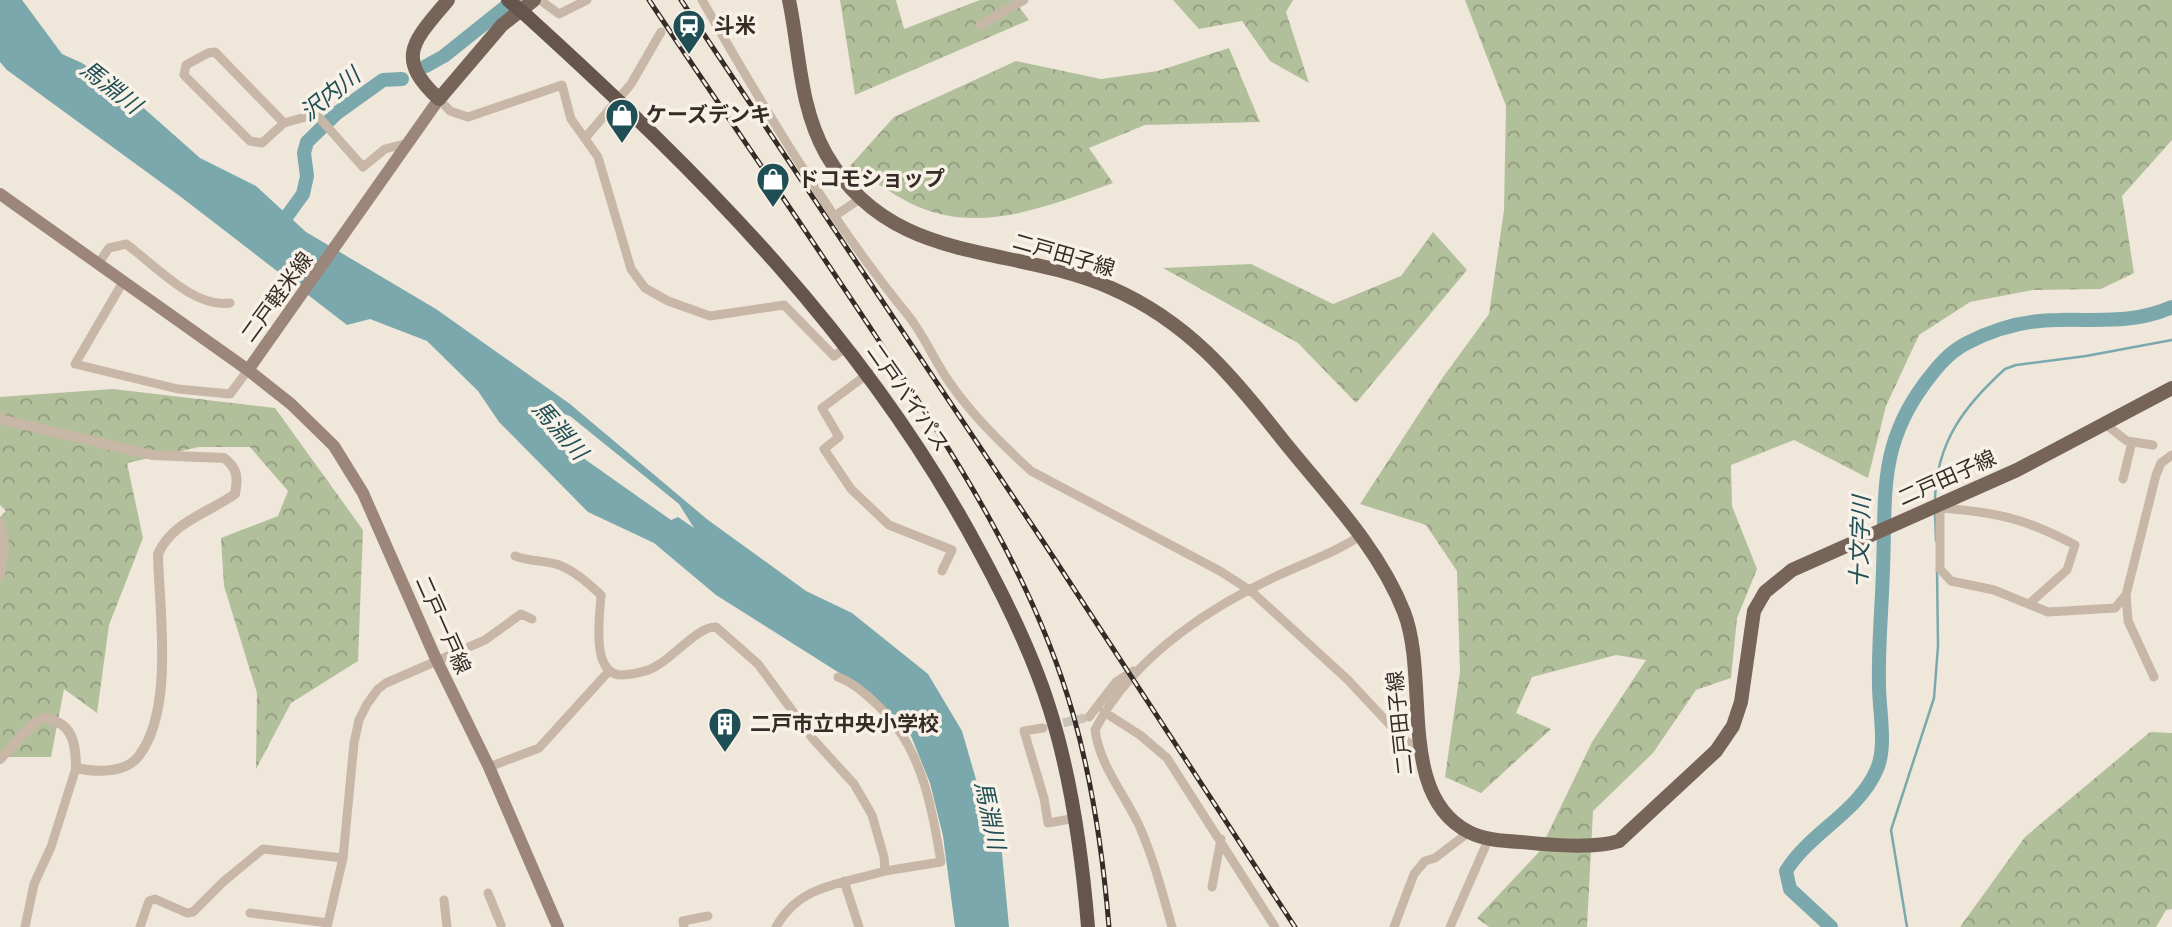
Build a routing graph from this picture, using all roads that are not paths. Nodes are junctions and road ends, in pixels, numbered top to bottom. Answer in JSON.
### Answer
{"nodes":[{"id":1,"x":448,"y":0,"type":"edge"},
{"id":2,"x":508,"y":0,"type":"edge"},
{"id":3,"x":537,"y":0,"type":"edge"},
{"id":4,"x":587,"y":0,"type":"edge"},
{"id":5,"x":702,"y":0,"type":"edge"},
{"id":6,"x":789,"y":0,"type":"edge"},
{"id":7,"x":1024,"y":0,"type":"edge"},
{"id":8,"x":980,"y":25,"type":"dead end"},
{"id":9,"x":661,"y":32,"type":"dead end"},
{"id":10,"x":618,"y":98,"type":"junction"},
{"id":11,"x":439,"y":99,"type":"junction"},
{"id":12,"x":284,"y":122,"type":"junction"},
{"id":13,"x":586,"y":137,"type":"junction"},
{"id":14,"x":408,"y":143,"type":"junction"},
{"id":15,"x":0,"y":194,"type":"edge"},
{"id":16,"x":860,"y":199,"type":"junction"},
{"id":17,"x":836,"y":215,"type":"junction"},
{"id":18,"x":98,"y":264,"type":"junction"},
{"id":19,"x":122,"y":282,"type":"junction"},
{"id":20,"x":230,"y":303,"type":"dead end"},
{"id":21,"x":847,"y":347,"type":"junction"},
{"id":22,"x":248,"y":370,"type":"junction"},
{"id":23,"x":869,"y":373,"type":"junction"},
{"id":24,"x":2172,"y":387,"type":"edge"},
{"id":25,"x":0,"y":419,"type":"edge"},
{"id":26,"x":2105,"y":424,"type":"junction"},
{"id":27,"x":2132,"y":442,"type":"junction"},
{"id":28,"x":2153,"y":445,"type":"dead end"},
{"id":29,"x":2172,"y":455,"type":"edge"},
{"id":30,"x":2123,"y":479,"type":"dead end"},
{"id":31,"x":1940,"y":506,"type":"junction"},
{"id":32,"x":0,"y":524,"type":"edge"},
{"id":33,"x":1360,"y":536,"type":"junction"},
{"id":34,"x":515,"y":556,"type":"dead end"},
{"id":35,"x":942,"y":571,"type":"dead end"},
{"id":36,"x":0,"y":575,"type":"edge"},
{"id":37,"x":1251,"y":591,"type":"junction"},
{"id":38,"x":2126,"y":595,"type":"junction"},
{"id":39,"x":2029,"y":604,"type":"junction"},
{"id":40,"x":532,"y":619,"type":"dead end"},
{"id":41,"x":436,"y":659,"type":"junction"},
{"id":42,"x":1146,"y":663,"type":"junction"},
{"id":43,"x":609,"y":671,"type":"junction"},
{"id":44,"x":838,"y":677,"type":"dead end"},
{"id":45,"x":2154,"y":677,"type":"dead end"},
{"id":46,"x":1104,"y":712,"type":"junction"},
{"id":47,"x":1089,"y":717,"type":"tunnel mouth"},
{"id":48,"x":1043,"y":728,"type":"tunnel mouth"},
{"id":49,"x":1421,"y":750,"type":"junction"},
{"id":50,"x":0,"y":759,"type":"edge"},
{"id":51,"x":489,"y":767,"type":"junction"},
{"id":52,"x":76,"y":768,"type":"junction"},
{"id":53,"x":1076,"y":818,"type":"junction"},
{"id":54,"x":1469,"y":832,"type":"junction"},
{"id":55,"x":1489,"y":838,"type":"junction"},
{"id":56,"x":1221,"y":839,"type":"junction"},
{"id":57,"x":343,"y":858,"type":"junction"},
{"id":58,"x":885,"y":871,"type":"junction"},
{"id":59,"x":844,"y":881,"type":"junction"},
{"id":60,"x":1212,"y":887,"type":"dead end"},
{"id":61,"x":488,"y":893,"type":"dead end"},
{"id":62,"x":444,"y":900,"type":"dead end"},
{"id":63,"x":250,"y":913,"type":"dead end"},
{"id":64,"x":708,"y":916,"type":"dead end"},
{"id":65,"x":328,"y":925,"type":"edge"},
{"id":66,"x":498,"y":926,"type":"edge"},
{"id":67,"x":25,"y":927,"type":"edge"},
{"id":68,"x":140,"y":927,"type":"edge"},
{"id":69,"x":447,"y":927,"type":"edge"},
{"id":70,"x":558,"y":927,"type":"edge"},
{"id":71,"x":684,"y":927,"type":"edge"},
{"id":72,"x":776,"y":927,"type":"edge"},
{"id":73,"x":859,"y":927,"type":"edge"},
{"id":74,"x":1088,"y":927,"type":"edge"},
{"id":75,"x":1172,"y":927,"type":"edge"},
{"id":76,"x":1275,"y":927,"type":"edge"},
{"id":77,"x":1394,"y":927,"type":"edge"},
{"id":78,"x":1450,"y":927,"type":"edge"}],
"edges":[{"from":1,"to":11,"type":"main road"},
{"from":2,"to":10,"type":"highway","name":"二戸バイパス","bridge":true},
{"from":3,"to":4,"type":"street"},
{"from":3,"to":11,"type":"main road"},
{"from":5,"to":17,"type":"street"},
{"from":6,"to":16,"type":"main road","name":"二戸田子線"},
{"from":7,"to":8,"type":"street"},
{"from":9,"to":10,"type":"street"},
{"from":10,"to":13,"type":"street"},
{"from":10,"to":21,"type":"highway","name":"二戸バイパス"},
{"from":11,"to":13,"type":"street"},
{"from":11,"to":14,"type":"main road","name":"二戸軽米線"},
{"from":12,"to":12,"type":"street"},
{"from":12,"to":14,"type":"street"},
{"from":13,"to":21,"type":"street"},
{"from":14,"to":22,"type":"main road","name":"二戸軽米線"},
{"from":15,"to":18,"type":"main road","name":"二戸軽米線"},
{"from":16,"to":17,"type":"street"},
{"from":16,"to":33,"type":"main road","name":"二戸田子線"},
{"from":17,"to":37,"type":"street"},
{"from":18,"to":19,"type":"main road","name":"二戸軽米線"},
{"from":18,"to":20,"type":"street"},
{"from":19,"to":22,"type":"main road","name":"二戸軽米線"},
{"from":19,"to":22,"type":"street"},
{"from":21,"to":23,"type":"highway","name":"二戸バイパス"},
{"from":22,"to":41,"type":"main road","name":"二戸一戸線"},
{"from":23,"to":35,"type":"street"},
{"from":23,"to":53,"type":"highway","name":"二戸バイパス"},
{"from":24,"to":26,"type":"main road","name":"二戸田子線"},
{"from":25,"to":52,"type":"street"},
{"from":26,"to":27,"type":"street"},
{"from":26,"to":31,"type":"main road","name":"二戸田子線"},
{"from":27,"to":28,"type":"street"},
{"from":27,"to":30,"type":"street"},
{"from":29,"to":38,"type":"street"},
{"from":31,"to":39,"type":"street"},
{"from":31,"to":39,"type":"street"},
{"from":31,"to":55,"type":"main road","name":"二戸田子線"},
{"from":32,"to":36,"type":"street"},
{"from":33,"to":37,"type":"street"},
{"from":33,"to":49,"type":"main road","name":"二戸田子線"},
{"from":34,"to":43,"type":"street"},
{"from":37,"to":42,"type":"street"},
{"from":37,"to":49,"type":"street"},
{"from":38,"to":39,"type":"street"},
{"from":38,"to":45,"type":"street"},
{"from":40,"to":41,"type":"street"},
{"from":41,"to":51,"type":"main road","name":"二戸一戸線"},
{"from":41,"to":57,"type":"street"},
{"from":42,"to":46,"type":"street"},
{"from":42,"to":47,"type":"street"},
{"from":43,"to":51,"type":"street"},
{"from":43,"to":58,"type":"street"},
{"from":44,"to":58,"type":"street"},
{"from":46,"to":56,"type":"street"},
{"from":46,"to":75,"type":"street"},
{"from":48,"to":53,"type":"street"},
{"from":49,"to":54,"type":"main road","name":"二戸田子線"},
{"from":50,"to":52,"type":"street"},
{"from":51,"to":70,"type":"main road","name":"二戸一戸線"},
{"from":52,"to":67,"type":"street"},
{"from":53,"to":74,"type":"highway","name":"二戸バイパス"},
{"from":54,"to":55,"type":"main road","name":"二戸田子線"},
{"from":54,"to":77,"type":"street"},
{"from":55,"to":78,"type":"street"},
{"from":56,"to":60,"type":"street"},
{"from":56,"to":76,"type":"street"},
{"from":57,"to":65,"type":"street"},
{"from":57,"to":68,"type":"street"},
{"from":58,"to":59,"type":"street"},
{"from":59,"to":72,"type":"street"},
{"from":59,"to":73,"type":"street"},
{"from":61,"to":66,"type":"street"},
{"from":62,"to":69,"type":"street"},
{"from":63,"to":65,"type":"street"},
{"from":64,"to":71,"type":"street"}]}
